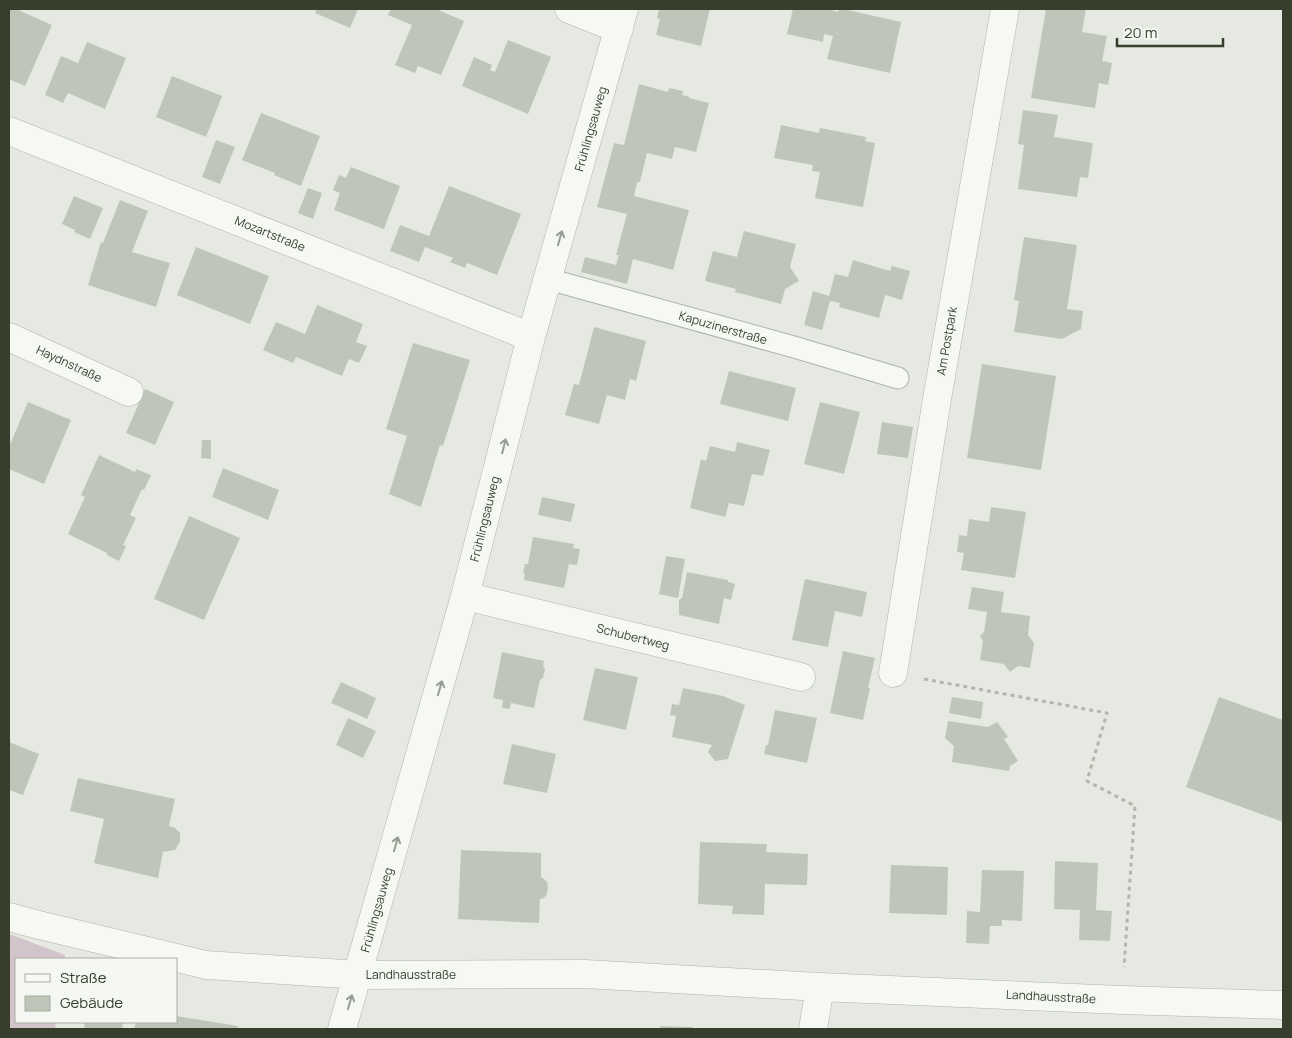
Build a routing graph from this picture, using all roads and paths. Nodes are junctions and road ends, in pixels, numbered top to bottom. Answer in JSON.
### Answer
{"nodes":[{"id":1,"x":569,"y":9,"type":"edge"},
{"id":2,"x":1005,"y":9,"type":"edge"},
{"id":3,"x":622,"y":19,"type":"edge"},
{"id":4,"x":9,"y":131,"type":"edge"},
{"id":5,"x":548,"y":279,"type":"junction"},
{"id":6,"x":9,"y":337,"type":"edge"},
{"id":7,"x":531,"y":337,"type":"junction"},
{"id":8,"x":898,"y":378,"type":"dead end"},
{"id":9,"x":129,"y":392,"type":"dead end"},
{"id":10,"x":465,"y":596,"type":"junction"},
{"id":11,"x":893,"y":673,"type":"joint"},
{"id":12,"x":801,"y":677,"type":"dead end"},
{"id":13,"x":9,"y":917,"type":"edge"},
{"id":14,"x":176,"y":958,"type":"edge"},
{"id":15,"x":178,"y":958,"type":"edge"},
{"id":16,"x":359,"y":975,"type":"junction"},
{"id":17,"x":820,"y":987,"type":"junction"},
{"id":18,"x":1122,"y":1000,"type":"junction"},
{"id":19,"x":1283,"y":1005,"type":"edge"},
{"id":20,"x":342,"y":1029,"type":"edge"},
{"id":21,"x":813,"y":1029,"type":"edge"}],
"edges":[{"from":1,"to":3,"type":"street"},
{"from":2,"to":11,"type":"street","name":"Am Postpark"},
{"from":5,"to":3,"type":"street","name":"Frühlingsauweg","one_way":true},
{"from":4,"to":7,"type":"street","name":"Mozartstraße"},
{"from":5,"to":7,"type":"street","name":"Frühlingsauweg"},
{"from":5,"to":8,"type":"lane","name":"Kapuzinerstraße"},
{"from":6,"to":9,"type":"street","name":"Haydnstraße"},
{"from":10,"to":7,"type":"street","name":"Frühlingsauweg","one_way":true},
{"from":10,"to":12,"type":"street","name":"Schubertweg"},
{"from":16,"to":10,"type":"street","name":"Frühlingsauweg","one_way":true},
{"from":11,"to":18,"type":"path"},
{"from":13,"to":14,"type":"street","name":"Landhausstraße"},
{"from":15,"to":16,"type":"street","name":"Landhausstraße"},
{"from":16,"to":17,"type":"street","name":"Landhausstraße"},
{"from":20,"to":16,"type":"street","name":"Frühlingsauweg","one_way":true},
{"from":17,"to":18,"type":"street","name":"Landhausstraße"},
{"from":17,"to":21,"type":"street"},
{"from":18,"to":19,"type":"street","name":"Landhausstraße"}]}
